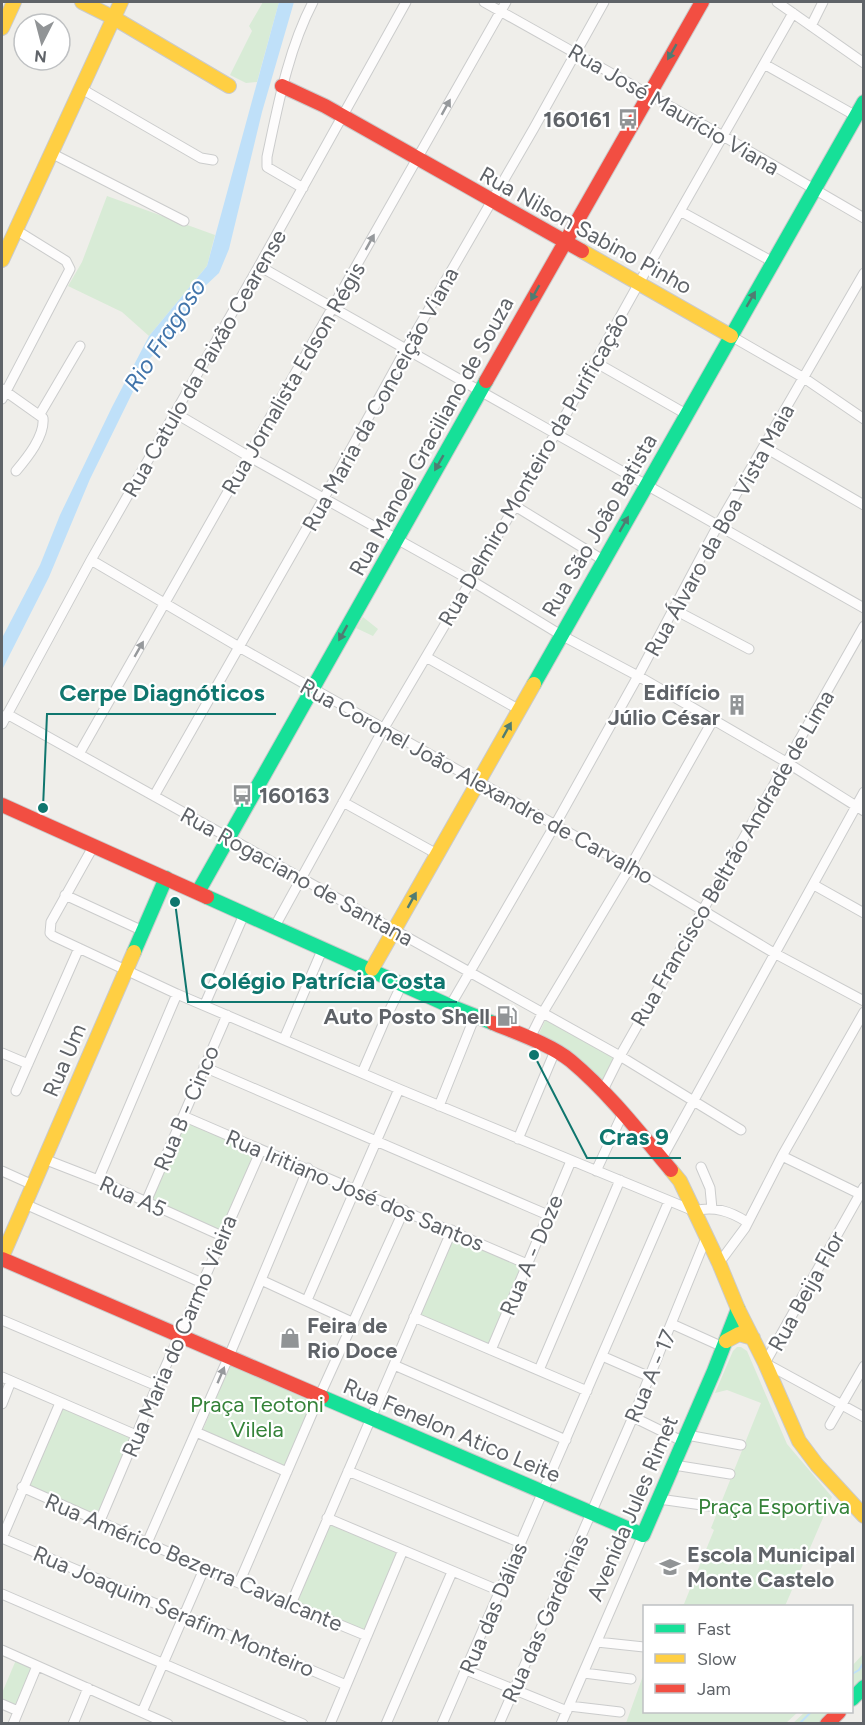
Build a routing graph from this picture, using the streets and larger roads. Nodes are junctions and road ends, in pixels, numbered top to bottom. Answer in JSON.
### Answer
{"nodes":[{"id":1,"x":14,"y":2,"type":"edge"},
{"id":2,"x":82,"y":2,"type":"edge"},
{"id":3,"x":121,"y":2,"type":"edge"},
{"id":4,"x":313,"y":2,"type":"edge"},
{"id":5,"x":406,"y":2,"type":"edge"},
{"id":6,"x":484,"y":2,"type":"edge"},
{"id":7,"x":506,"y":2,"type":"edge"},
{"id":8,"x":604,"y":2,"type":"edge"},
{"id":9,"x":702,"y":2,"type":"edge"},
{"id":10,"x":777,"y":2,"type":"edge"},
{"id":11,"x":823,"y":2,"type":"edge"},
{"id":12,"x":501,"y":11,"type":"junction"},
{"id":13,"x":793,"y":13,"type":"junction"},
{"id":14,"x":114,"y":18,"type":"junction"},
{"id":15,"x":811,"y":26,"type":"junction"},
{"id":16,"x":2,"y":28,"type":"edge"},
{"id":17,"x":575,"y":53,"type":"junction"},
{"id":18,"x":864,"y":63,"type":"edge"},
{"id":19,"x":764,"y":64,"type":"junction"},
{"id":20,"x":230,"y":86,"type":"dead end"},
{"id":21,"x":282,"y":86,"type":"junction"},
{"id":22,"x":80,"y":88,"type":"junction"},
{"id":23,"x":648,"y":94,"type":"junction"},
{"id":24,"x":864,"y":102,"type":"edge"},
{"id":25,"x":342,"y":116,"type":"junction"},
{"id":26,"x":856,"y":116,"type":"junction"},
{"id":27,"x":723,"y":136,"type":"junction"},
{"id":28,"x":51,"y":153,"type":"junction"},
{"id":29,"x":417,"y":158,"type":"junction"},
{"id":30,"x":213,"y":160,"type":"dead end"},
{"id":31,"x":303,"y":188,"type":"junction"},
{"id":32,"x":813,"y":189,"type":"junction"},
{"id":33,"x":491,"y":201,"type":"junction"},
{"id":34,"x":680,"y":211,"type":"junction"},
{"id":35,"x":864,"y":218,"type":"edge"},
{"id":36,"x":184,"y":221,"type":"dead end"},
{"id":37,"x":16,"y":230,"type":"junction"},
{"id":38,"x":564,"y":242,"type":"junction"},
{"id":39,"x":2,"y":261,"type":"edge"},
{"id":40,"x":773,"y":262,"type":"junction"},
{"id":41,"x":259,"y":266,"type":"junction"},
{"id":42,"x":864,"y":273,"type":"edge"},
{"id":43,"x":639,"y":283,"type":"junction"},
{"id":44,"x":333,"y":306,"type":"junction"},
{"id":45,"x":731,"y":336,"type":"junction"},
{"id":46,"x":80,"y":346,"type":"dead end"},
{"id":47,"x":406,"y":349,"type":"junction"},
{"id":48,"x":595,"y":362,"type":"junction"},
{"id":49,"x":804,"y":378,"type":"junction"},
{"id":50,"x":480,"y":391,"type":"junction"},
{"id":51,"x":3,"y":393,"type":"edge"},
{"id":52,"x":175,"y":413,"type":"junction"},
{"id":53,"x":40,"y":414,"type":"junction"},
{"id":54,"x":686,"y":414,"type":"junction"},
{"id":55,"x":864,"y":419,"type":"edge"},
{"id":56,"x":554,"y":434,"type":"junction"},
{"id":57,"x":764,"y":447,"type":"junction"},
{"id":58,"x":248,"y":456,"type":"junction"},
{"id":59,"x":16,"y":471,"type":"dead end"},
{"id":60,"x":647,"y":485,"type":"junction"},
{"id":61,"x":324,"y":498,"type":"junction"},
{"id":62,"x":864,"y":505,"type":"edge"},
{"id":63,"x":515,"y":506,"type":"junction"},
{"id":64,"x":717,"y":527,"type":"junction"},
{"id":65,"x":396,"y":539,"type":"junction"},
{"id":66,"x":603,"y":560,"type":"junction"},
{"id":67,"x":91,"y":561,"type":"junction"},
{"id":68,"x":472,"y":581,"type":"junction"},
{"id":69,"x":166,"y":604,"type":"junction"},
{"id":70,"x":864,"y":608,"type":"edge"},
{"id":71,"x":673,"y":609,"type":"junction"},
{"id":72,"x":864,"y":626,"type":"edge"},
{"id":73,"x":561,"y":635,"type":"junction"},
{"id":74,"x":239,"y":647,"type":"junction"},
{"id":75,"x":749,"y":649,"type":"dead end"},
{"id":76,"x":426,"y":657,"type":"junction"},
{"id":77,"x":638,"y":676,"type":"junction"},
{"id":78,"x":312,"y":687,"type":"junction"},
{"id":79,"x":518,"y":709,"type":"junction"},
{"id":80,"x":7,"y":714,"type":"junction"},
{"id":81,"x":713,"y":720,"type":"junction"},
{"id":82,"x":2,"y":724,"type":"edge"},
{"id":83,"x":384,"y":728,"type":"junction"},
{"id":84,"x":79,"y":754,"type":"junction"},
{"id":85,"x":786,"y":762,"type":"junction"},
{"id":86,"x":478,"y":781,"type":"junction"},
{"id":87,"x":864,"y":792,"type":"edge"},
{"id":88,"x":154,"y":796,"type":"junction"},
{"id":89,"x":343,"y":802,"type":"junction"},
{"id":90,"x":2,"y":805,"type":"edge"},
{"id":91,"x":860,"y":808,"type":"edge"},
{"id":92,"x":555,"y":825,"type":"junction"},
{"id":93,"x":227,"y":837,"type":"junction"},
{"id":94,"x":93,"y":847,"type":"junction"},
{"id":95,"x":437,"y":855,"type":"junction"},
{"id":96,"x":630,"y":867,"type":"junction"},
{"id":97,"x":166,"y":878,"type":"junction"},
{"id":98,"x":301,"y":878,"type":"junction"},
{"id":99,"x":814,"y":885,"type":"junction"},
{"id":100,"x":198,"y":892,"type":"junction"},
{"id":101,"x":65,"y":895,"type":"junction"},
{"id":102,"x":703,"y":909,"type":"junction"},
{"id":103,"x":245,"y":912,"type":"junction"},
{"id":104,"x":864,"y":914,"type":"edge"},
{"id":105,"x":275,"y":926,"type":"junction"},
{"id":106,"x":143,"y":931,"type":"junction"},
{"id":107,"x":395,"y":931,"type":"junction"},
{"id":108,"x":80,"y":948,"type":"junction"},
{"id":109,"x":323,"y":948,"type":"junction"},
{"id":110,"x":774,"y":953,"type":"junction"},
{"id":111,"x":372,"y":969,"type":"junction"},
{"id":112,"x":126,"y":970,"type":"junction"},
{"id":113,"x":469,"y":972,"type":"junction"},
{"id":114,"x":402,"y":984,"type":"junction"},
{"id":115,"x":177,"y":994,"type":"junction"},
{"id":116,"x":864,"y":1001,"type":"edge"},
{"id":117,"x":205,"y":1004,"type":"junction"},
{"id":118,"x":450,"y":1006,"type":"junction"},
{"id":119,"x":864,"y":1012,"type":"edge"},
{"id":120,"x":542,"y":1014,"type":"junction"},
{"id":121,"x":227,"y":1015,"type":"junction"},
{"id":122,"x":475,"y":1016,"type":"junction"},
{"id":123,"x":530,"y":1038,"type":"junction"},
{"id":124,"x":284,"y":1039,"type":"junction"},
{"id":125,"x":555,"y":1051,"type":"junction"},
{"id":126,"x":2,"y":1053,"type":"edge"},
{"id":127,"x":620,"y":1056,"type":"junction"},
{"id":128,"x":28,"y":1064,"type":"junction"},
{"id":129,"x":204,"y":1067,"type":"junction"},
{"id":130,"x":362,"y":1073,"type":"junction"},
{"id":131,"x":399,"y":1089,"type":"junction"},
{"id":132,"x":16,"y":1091,"type":"dead end"},
{"id":133,"x":602,"y":1092,"type":"junction"},
{"id":134,"x":694,"y":1101,"type":"junction"},
{"id":135,"x":440,"y":1106,"type":"junction"},
{"id":136,"x":623,"y":1113,"type":"junction"},
{"id":137,"x":183,"y":1116,"type":"junction"},
{"id":138,"x":741,"y":1130,"type":"dead end"},
{"id":139,"x":518,"y":1139,"type":"junction"},
{"id":140,"x":377,"y":1141,"type":"junction"},
{"id":141,"x":261,"y":1149,"type":"junction"},
{"id":142,"x":782,"y":1156,"type":"junction"},
{"id":143,"x":663,"y":1158,"type":"junction"},
{"id":144,"x":44,"y":1159,"type":"junction"},
{"id":145,"x":571,"y":1161,"type":"junction"},
{"id":146,"x":701,"y":1167,"type":"dead end"},
{"id":147,"x":308,"y":1168,"type":"junction"},
{"id":148,"x":2,"y":1171,"type":"edge"},
{"id":149,"x":596,"y":1171,"type":"junction"},
{"id":150,"x":98,"y":1180,"type":"junction"},
{"id":151,"x":620,"y":1180,"type":"junction"},
{"id":152,"x":33,"y":1185,"type":"junction"},
{"id":153,"x":356,"y":1189,"type":"junction"},
{"id":154,"x":862,"y":1192,"type":"edge"},
{"id":155,"x":669,"y":1201,"type":"junction"},
{"id":156,"x":146,"y":1202,"type":"junction"},
{"id":157,"x":25,"y":1204,"type":"junction"},
{"id":158,"x":712,"y":1209,"type":"junction"},
{"id":159,"x":404,"y":1210,"type":"junction"},
{"id":160,"x":694,"y":1211,"type":"junction"},
{"id":161,"x":548,"y":1215,"type":"junction"},
{"id":162,"x":747,"y":1222,"type":"junction"},
{"id":163,"x":7,"y":1230,"type":"edge"},
{"id":164,"x":452,"y":1230,"type":"junction"},
{"id":165,"x":222,"y":1236,"type":"junction"},
{"id":166,"x":706,"y":1239,"type":"junction"},
{"id":167,"x":2,"y":1258,"type":"edge"},
{"id":168,"x":719,"y":1263,"type":"junction"},
{"id":169,"x":527,"y":1264,"type":"junction"},
{"id":170,"x":261,"y":1280,"type":"junction"},
{"id":171,"x":202,"y":1282,"type":"junction"},
{"id":172,"x":307,"y":1300,"type":"junction"},
{"id":173,"x":738,"y":1309,"type":"junction"},
{"id":174,"x":414,"y":1317,"type":"junction"},
{"id":175,"x":2,"y":1320,"type":"edge"},
{"id":176,"x":354,"y":1323,"type":"junction"},
{"id":177,"x":672,"y":1324,"type":"junction"},
{"id":178,"x":179,"y":1334,"type":"junction"},
{"id":179,"x":753,"y":1338,"type":"junction"},
{"id":180,"x":724,"y":1344,"type":"junction"},
{"id":181,"x":490,"y":1350,"type":"junction"},
{"id":182,"x":229,"y":1356,"type":"junction"},
{"id":183,"x":602,"y":1356,"type":"junction"},
{"id":184,"x":765,"y":1363,"type":"junction"},
{"id":185,"x":393,"y":1365,"type":"junction"},
{"id":186,"x":864,"y":1366,"type":"edge"},
{"id":187,"x":539,"y":1370,"type":"junction"},
{"id":188,"x":2,"y":1377,"type":"edge"},
{"id":189,"x":650,"y":1377,"type":"junction"},
{"id":190,"x":11,"y":1382,"type":"junction"},
{"id":191,"x":157,"y":1386,"type":"junction"},
{"id":192,"x":587,"y":1391,"type":"junction"},
{"id":193,"x":320,"y":1395,"type":"junction"},
{"id":194,"x":60,"y":1402,"type":"junction"},
{"id":195,"x":2,"y":1404,"type":"edge"},
{"id":196,"x":842,"y":1405,"type":"junction"},
{"id":197,"x":864,"y":1417,"type":"edge"},
{"id":198,"x":371,"y":1418,"type":"junction"},
{"id":199,"x":633,"y":1418,"type":"junction"},
{"id":200,"x":830,"y":1425,"type":"dead end"},
{"id":201,"x":196,"y":1432,"type":"junction"},
{"id":202,"x":136,"y":1435,"type":"junction"},
{"id":203,"x":685,"y":1439,"type":"junction"},
{"id":204,"x":566,"y":1440,"type":"junction"},
{"id":205,"x":741,"y":1445,"type":"dead end"},
{"id":206,"x":674,"y":1465,"type":"junction"},
{"id":207,"x":348,"y":1471,"type":"junction"},
{"id":208,"x":287,"y":1472,"type":"junction"},
{"id":209,"x":730,"y":1474,"type":"dead end"},
{"id":210,"x":22,"y":1487,"type":"junction"},
{"id":211,"x":543,"y":1491,"type":"junction"},
{"id":212,"x":659,"y":1499,"type":"junction"},
{"id":213,"x":716,"y":1507,"type":"dead end"},
{"id":214,"x":862,"y":1509,"type":"edge"},
{"id":215,"x":591,"y":1513,"type":"junction"},
{"id":216,"x":327,"y":1518,"type":"junction"},
{"id":217,"x":99,"y":1522,"type":"junction"},
{"id":218,"x":642,"y":1535,"type":"junction"},
{"id":219,"x":2,"y":1538,"type":"edge"},
{"id":220,"x":147,"y":1542,"type":"junction"},
{"id":221,"x":521,"y":1543,"type":"junction"},
{"id":222,"x":403,"y":1550,"type":"junction"},
{"id":223,"x":204,"y":1569,"type":"junction"},
{"id":224,"x":452,"y":1572,"type":"junction"},
{"id":225,"x":239,"y":1582,"type":"junction"},
{"id":226,"x":500,"y":1592,"type":"junction"},
{"id":227,"x":2,"y":1594,"type":"edge"},
{"id":228,"x":291,"y":1604,"type":"junction"},
{"id":229,"x":184,"y":1616,"type":"junction"},
{"id":230,"x":367,"y":1636,"type":"junction"},
{"id":231,"x":597,"y":1642,"type":"junction"},
{"id":232,"x":643,"y":1647,"type":"edge"},
{"id":233,"x":2,"y":1650,"type":"edge"},
{"id":234,"x":163,"y":1663,"type":"junction"},
{"id":235,"x":37,"y":1666,"type":"junction"},
{"id":236,"x":466,"y":1670,"type":"junction"},
{"id":237,"x":584,"y":1672,"type":"junction"},
{"id":238,"x":631,"y":1679,"type":"dead end"},
{"id":239,"x":346,"y":1685,"type":"junction"},
{"id":240,"x":864,"y":1687,"type":"edge"},
{"id":241,"x":88,"y":1688,"type":"junction"},
{"id":242,"x":514,"y":1690,"type":"junction"},
{"id":243,"x":853,"y":1698,"type":"edge"},
{"id":244,"x":2,"y":1704,"type":"edge"},
{"id":245,"x":568,"y":1709,"type":"junction"},
{"id":246,"x":18,"y":1711,"type":"junction"},
{"id":247,"x":142,"y":1712,"type":"junction"},
{"id":248,"x":620,"y":1712,"type":"dead end"},
{"id":249,"x":838,"y":1713,"type":"edge"},
{"id":250,"x":13,"y":1724,"type":"edge"},
{"id":251,"x":73,"y":1724,"type":"edge"},
{"id":252,"x":168,"y":1724,"type":"edge"},
{"id":253,"x":303,"y":1724,"type":"edge"},
{"id":254,"x":330,"y":1724,"type":"edge"},
{"id":255,"x":386,"y":1724,"type":"edge"},
{"id":256,"x":442,"y":1724,"type":"edge"},
{"id":257,"x":499,"y":1724,"type":"edge"},
{"id":258,"x":561,"y":1724,"type":"edge"},
{"id":259,"x":827,"y":1724,"type":"edge"}],
"edges":[{"from":1,"to":16,"type":"street"},
{"from":2,"to":14,"type":"street"},
{"from":3,"to":14,"type":"street"},
{"from":4,"to":21,"type":"street"},
{"from":5,"to":25,"type":"street","name":"Rua Catulo da Paixão Cearense"},
{"from":6,"to":12,"type":"street","name":"Rua José Maurício Viana"},
{"from":7,"to":12,"type":"street","name":"Rua Jornalista Edson Régis"},
{"from":8,"to":17,"type":"street","name":"Rua Maria da Conceição Viana"},
{"from":9,"to":23,"type":"street","name":"Rua Manoel Graciliano de Souza","one_way":true},
{"from":10,"to":13,"type":"street"},
{"from":11,"to":15,"type":"street"},
{"from":12,"to":17,"type":"street","name":"Rua José Maurício Viana"},
{"from":29,"to":12,"type":"street","name":"Rua Jornalista Edson Régis","one_way":true},
{"from":13,"to":15,"type":"street"},
{"from":13,"to":19,"type":"street","name":"Rua Delmiro Monteiro da Purificação"},
{"from":14,"to":20,"type":"street"},
{"from":14,"to":22,"type":"street"},
{"from":15,"to":18,"type":"street"},
{"from":17,"to":23,"type":"street","name":"Rua José Maurício Viana"},
{"from":17,"to":33,"type":"street","name":"Rua Maria da Conceição Viana"},
{"from":19,"to":26,"type":"street"},
{"from":19,"to":27,"type":"street","name":"Rua Delmiro Monteiro da Purificação"},
{"from":21,"to":25,"type":"street","name":"Rua Nilson Sabino Pinho"},
{"from":21,"to":31,"type":"street"},
{"from":22,"to":28,"type":"street"},
{"from":22,"to":30,"type":"street"},
{"from":23,"to":27,"type":"street","name":"Rua José Maurício Viana"},
{"from":23,"to":38,"type":"street","name":"Rua Manoel Graciliano de Souza"},
{"from":24,"to":26,"type":"street","name":"Rua São João Batista"},
{"from":25,"to":29,"type":"street","name":"Rua Nilson Sabino Pinho"},
{"from":25,"to":31,"type":"street","name":"Rua Catulo da Paixão Cearense"},
{"from":26,"to":32,"type":"street","name":"Rua São João Batista"},
{"from":27,"to":32,"type":"street","name":"Rua José Maurício Viana"},
{"from":27,"to":34,"type":"street","name":"Rua Delmiro Monteiro da Purificação"},
{"from":28,"to":36,"type":"street"},
{"from":28,"to":37,"type":"street"},
{"from":29,"to":33,"type":"street","name":"Rua Nilson Sabino Pinho"},
{"from":44,"to":29,"type":"street","name":"Rua Jornalista Edson Régis","one_way":true},
{"from":31,"to":41,"type":"street","name":"Rua Catulo da Paixão Cearense"},
{"from":32,"to":35,"type":"street","name":"Rua José Maurício Viana"},
{"from":32,"to":40,"type":"street","name":"Rua São João Batista"},
{"from":33,"to":38,"type":"street","name":"Rua Nilson Sabino Pinho"},
{"from":33,"to":47,"type":"street","name":"Rua Maria da Conceição Viana"},
{"from":34,"to":40,"type":"street"},
{"from":34,"to":43,"type":"street","name":"Rua Delmiro Monteiro da Purificação"},
{"from":37,"to":39,"type":"street"},
{"from":37,"to":51,"type":"street"},
{"from":38,"to":43,"type":"street","name":"Rua Nilson Sabino Pinho"},
{"from":38,"to":50,"type":"street","name":"Rua Manoel Graciliano de Souza","one_way":true},
{"from":45,"to":40,"type":"street","name":"Rua São João Batista","one_way":true},
{"from":41,"to":44,"type":"street"},
{"from":41,"to":52,"type":"street","name":"Rua Catulo da Paixão Cearense"},
{"from":42,"to":49,"type":"street","name":"Rua Álvaro da Boa Vista Maia"},
{"from":43,"to":45,"type":"street","name":"Rua Nilson Sabino Pinho"},
{"from":43,"to":48,"type":"street","name":"Rua Delmiro Monteiro da Purificação"},
{"from":44,"to":47,"type":"street"},
{"from":44,"to":58,"type":"street","name":"Rua Jornalista Edson Régis"},
{"from":45,"to":49,"type":"street","name":"Rua Nilson Sabino Pinho"},
{"from":45,"to":54,"type":"street","name":"Rua São João Batista"},
{"from":46,"to":53,"type":"street"},
{"from":47,"to":50,"type":"street"},
{"from":47,"to":61,"type":"street","name":"Rua Maria da Conceição Viana"},
{"from":48,"to":54,"type":"street"},
{"from":48,"to":56,"type":"street","name":"Rua Delmiro Monteiro da Purificação"},
{"from":49,"to":55,"type":"street","name":"Rua Nilson Sabino Pinho"},
{"from":49,"to":57,"type":"street","name":"Rua Álvaro da Boa Vista Maia"},
{"from":50,"to":56,"type":"street"},
{"from":50,"to":65,"type":"street","name":"Rua Manoel Graciliano de Souza","one_way":true},
{"from":51,"to":53,"type":"street"},
{"from":52,"to":58,"type":"street"},
{"from":52,"to":67,"type":"street","name":"Rua Catulo da Paixão Cearense"},
{"from":53,"to":59,"type":"street"},
{"from":54,"to":60,"type":"street","name":"Rua São João Batista"},
{"from":56,"to":60,"type":"street"},
{"from":56,"to":63,"type":"street","name":"Rua Delmiro Monteiro da Purificação"},
{"from":57,"to":62,"type":"street"},
{"from":57,"to":64,"type":"street","name":"Rua Álvaro da Boa Vista Maia"},
{"from":58,"to":61,"type":"street"},
{"from":58,"to":69,"type":"street","name":"Rua Jornalista Edson Régis"},
{"from":60,"to":64,"type":"street"},
{"from":66,"to":60,"type":"street","name":"Rua São João Batista","one_way":true},
{"from":61,"to":65,"type":"street"},
{"from":61,"to":74,"type":"street","name":"Rua Maria da Conceição Viana"},
{"from":63,"to":66,"type":"street"},
{"from":63,"to":68,"type":"street","name":"Rua Delmiro Monteiro da Purificação"},
{"from":64,"to":70,"type":"street"},
{"from":64,"to":71,"type":"street","name":"Rua Álvaro da Boa Vista Maia"},
{"from":65,"to":68,"type":"street"},
{"from":65,"to":78,"type":"street","name":"Rua Manoel Graciliano de Souza","one_way":true},
{"from":66,"to":73,"type":"street","name":"Rua São João Batista"},
{"from":67,"to":69,"type":"street","name":"Rua Coronel João Alexandre de Carvalho"},
{"from":67,"to":80,"type":"street","name":"Rua Catulo da Paixão Cearense"},
{"from":68,"to":73,"type":"street"},
{"from":68,"to":76,"type":"street","name":"Rua Delmiro Monteiro da Purificação"},
{"from":69,"to":74,"type":"street","name":"Rua Coronel João Alexandre de Carvalho"},
{"from":84,"to":69,"type":"street","name":"Rua Jornalista Edson Régis","one_way":true},
{"from":71,"to":75,"type":"street"},
{"from":71,"to":77,"type":"street","name":"Rua Álvaro da Boa Vista Maia"},
{"from":72,"to":85,"type":"street","name":"Rua Francisco Beltrão Andrade de Lima"},
{"from":73,"to":77,"type":"street"},
{"from":73,"to":79,"type":"street","name":"Rua São João Batista"},
{"from":74,"to":78,"type":"street","name":"Rua Coronel João Alexandre de Carvalho"},
{"from":74,"to":88,"type":"street","name":"Rua Maria da Conceição Viana"},
{"from":76,"to":79,"type":"street"},
{"from":76,"to":83,"type":"street","name":"Rua Delmiro Monteiro da Purificação"},
{"from":77,"to":81,"type":"street"},
{"from":77,"to":92,"type":"street","name":"Rua Álvaro da Boa Vista Maia"},
{"from":78,"to":83,"type":"street","name":"Rua Coronel João Alexandre de Carvalho"},
{"from":78,"to":93,"type":"street","name":"Rua Manoel Graciliano de Souza"},
{"from":86,"to":79,"type":"street","name":"Rua São João Batista","one_way":true},
{"from":80,"to":82,"type":"street","name":"Rua Catulo da Paixão Cearense"},
{"from":80,"to":84,"type":"street","name":"Rua Rogaciano de Santana"},
{"from":81,"to":85,"type":"street"},
{"from":81,"to":96,"type":"street"},
{"from":83,"to":86,"type":"street","name":"Rua Coronel João Alexandre de Carvalho"},
{"from":83,"to":89,"type":"street","name":"Rua Delmiro Monteiro da Purificação"},
{"from":84,"to":88,"type":"street","name":"Rua Rogaciano de Santana"},
{"from":85,"to":91,"type":"street"},
{"from":85,"to":102,"type":"street","name":"Rua Francisco Beltrão Andrade de Lima"},
{"from":86,"to":92,"type":"street","name":"Rua Coronel João Alexandre de Carvalho"},
{"from":86,"to":95,"type":"street","name":"Rua São João Batista"},
{"from":87,"to":91,"type":"street"},
{"from":88,"to":93,"type":"street","name":"Rua Rogaciano de Santana"},
{"from":89,"to":95,"type":"street"},
{"from":89,"to":98,"type":"street","name":"Rua Delmiro Monteiro da Purificação"},
{"from":90,"to":94,"type":"street"},
{"from":91,"to":99,"type":"street"},
{"from":92,"to":96,"type":"street","name":"Rua Coronel João Alexandre de Carvalho"},
{"from":92,"to":113,"type":"street","name":"Rua Álvaro da Boa Vista Maia"},
{"from":93,"to":98,"type":"street","name":"Rua Rogaciano de Santana"},
{"from":93,"to":100,"type":"street","name":"Rua Manoel Graciliano de Souza"},
{"from":94,"to":97,"type":"street"},
{"from":94,"to":101,"type":"street"},
{"from":107,"to":95,"type":"street","name":"Rua São João Batista","one_way":true},
{"from":96,"to":102,"type":"street","name":"Rua Coronel João Alexandre de Carvalho"},
{"from":96,"to":120,"type":"street"},
{"from":97,"to":100,"type":"street"},
{"from":97,"to":106,"type":"street","name":"Rua Um"},
{"from":98,"to":105,"type":"street","name":"Rua Delmiro Monteiro da Purificação"},
{"from":98,"to":107,"type":"street","name":"Rua Rogaciano de Santana"},
{"from":99,"to":104,"type":"street"},
{"from":99,"to":110,"type":"street"},
{"from":100,"to":103,"type":"street"},
{"from":101,"to":106,"type":"street"},
{"from":101,"to":108,"type":"street"},
{"from":102,"to":110,"type":"street","name":"Rua Coronel João Alexandre de Carvalho"},
{"from":102,"to":127,"type":"street","name":"Rua Francisco Beltrão Andrade de Lima"},
{"from":103,"to":105,"type":"street"},
{"from":103,"to":117,"type":"street"},
{"from":105,"to":109,"type":"street"},
{"from":106,"to":112,"type":"street","name":"Rua Um"},
{"from":107,"to":111,"type":"street","name":"Rua São João Batista"},
{"from":107,"to":113,"type":"street","name":"Rua Rogaciano de Santana"},
{"from":108,"to":112,"type":"street"},
{"from":108,"to":128,"type":"street"},
{"from":109,"to":111,"type":"street"},
{"from":109,"to":124,"type":"street"},
{"from":110,"to":116,"type":"street","name":"Rua Coronel João Alexandre de Carvalho"},
{"from":110,"to":134,"type":"street"},
{"from":111,"to":114,"type":"street"},
{"from":112,"to":115,"type":"street"},
{"from":112,"to":144,"type":"street","name":"Rua Um"},
{"from":113,"to":118,"type":"street","name":"Rua Álvaro da Boa Vista Maia"},
{"from":113,"to":120,"type":"street","name":"Rua Rogaciano de Santana"},
{"from":114,"to":118,"type":"street"},
{"from":114,"to":130,"type":"street"},
{"from":115,"to":117,"type":"street"},
{"from":115,"to":150,"type":"street"},
{"from":117,"to":121,"type":"street"},
{"from":118,"to":122,"type":"street"},
{"from":119,"to":142,"type":"street"},
{"from":120,"to":123,"type":"street"},
{"from":120,"to":127,"type":"street","name":"Rua Rogaciano de Santana"},
{"from":121,"to":124,"type":"street"},
{"from":121,"to":129,"type":"street","name":"Rua B - Cinco"},
{"from":122,"to":123,"type":"street"},
{"from":122,"to":135,"type":"street"},
{"from":123,"to":125,"type":"street"},
{"from":124,"to":130,"type":"street"},
{"from":125,"to":133,"type":"street"},
{"from":125,"to":139,"type":"street"},
{"from":126,"to":128,"type":"street"},
{"from":127,"to":133,"type":"street","name":"Rua Francisco Beltrão Andrade de Lima"},
{"from":127,"to":134,"type":"street","name":"Rua Rogaciano de Santana"},
{"from":128,"to":132,"type":"street"},
{"from":129,"to":137,"type":"street","name":"Rua B - Cinco"},
{"from":129,"to":140,"type":"street"},
{"from":130,"to":131,"type":"street"},
{"from":131,"to":135,"type":"street"},
{"from":131,"to":140,"type":"street"},
{"from":133,"to":136,"type":"street"},
{"from":134,"to":138,"type":"street","name":"Rua Rogaciano de Santana"},
{"from":134,"to":143,"type":"street"},
{"from":135,"to":139,"type":"street"},
{"from":136,"to":143,"type":"street"},
{"from":136,"to":149,"type":"street"},
{"from":137,"to":141,"type":"street","name":"Rua Iritiano José dos Santos"},
{"from":137,"to":156,"type":"street","name":"Rua B - Cinco"},
{"from":139,"to":145,"type":"street"},
{"from":140,"to":153,"type":"street"},
{"from":140,"to":161,"type":"street"},
{"from":141,"to":147,"type":"street","name":"Rua Iritiano José dos Santos"},
{"from":141,"to":165,"type":"street","name":"Rua Maria do Carmo Vieira"},
{"from":142,"to":154,"type":"street"},
{"from":142,"to":162,"type":"street"},
{"from":143,"to":160,"type":"street"},
{"from":144,"to":150,"type":"street","name":"Rua A5"},
{"from":144,"to":152,"type":"street","name":"Rua Um"},
{"from":145,"to":149,"type":"street"},
{"from":145,"to":161,"type":"street","name":"Rua A - Doze"},
{"from":146,"to":158,"type":"street"},
{"from":147,"to":153,"type":"street","name":"Rua Iritiano José dos Santos"},
{"from":147,"to":170,"type":"street"},
{"from":148,"to":152,"type":"street"},
{"from":149,"to":151,"type":"street"},
{"from":150,"to":156,"type":"street","name":"Rua A5"},
{"from":151,"to":155,"type":"street"},
{"from":151,"to":187,"type":"street"},
{"from":152,"to":157,"type":"street","name":"Rua Um"},
{"from":153,"to":159,"type":"street","name":"Rua Iritiano José dos Santos"},
{"from":153,"to":172,"type":"street"},
{"from":154,"to":184,"type":"street","name":"Rua Beija Flor"},
{"from":155,"to":160,"type":"street"},
{"from":155,"to":183,"type":"street","name":"Rua das Dálias"},
{"from":156,"to":165,"type":"street","name":"Rua A5"},
{"from":157,"to":163,"type":"street","name":"Rua Um"},
{"from":157,"to":171,"type":"street"},
{"from":158,"to":160,"type":"street"},
{"from":158,"to":162,"type":"street"},
{"from":159,"to":164,"type":"street","name":"Rua Iritiano José dos Santos"},
{"from":159,"to":176,"type":"street"},
{"from":160,"to":166,"type":"street"},
{"from":161,"to":169,"type":"street","name":"Rua A - Doze"},
{"from":162,"to":168,"type":"street"},
{"from":163,"to":167,"type":"street","name":"Rua Um"},
{"from":164,"to":169,"type":"street","name":"Rua Iritiano José dos Santos"},
{"from":164,"to":174,"type":"street"},
{"from":165,"to":171,"type":"street","name":"Rua Maria do Carmo Vieira"},
{"from":166,"to":168,"type":"street"},
{"from":166,"to":177,"type":"street","name":"Rua A - 17"},
{"from":167,"to":178,"type":"street","name":"Rua Fenelon Atico Leite"},
{"from":168,"to":173,"type":"street"},
{"from":169,"to":181,"type":"street","name":"Rua A - Doze"},
{"from":170,"to":172,"type":"street"},
{"from":170,"to":182,"type":"street"},
{"from":171,"to":178,"type":"street","name":"Rua Maria do Carmo Vieira"},
{"from":172,"to":176,"type":"street"},
{"from":173,"to":179,"type":"street"},
{"from":173,"to":180,"type":"street","name":"Avenida Jules Rimet"},
{"from":174,"to":181,"type":"street"},
{"from":174,"to":185,"type":"street"},
{"from":175,"to":191,"type":"street"},
{"from":176,"to":193,"type":"street"},
{"from":177,"to":180,"type":"street"},
{"from":177,"to":189,"type":"street","name":"Rua A - 17"},
{"from":178,"to":182,"type":"street","name":"Rua Fenelon Atico Leite"},
{"from":178,"to":191,"type":"street","name":"Rua Maria do Carmo Vieira"},
{"from":179,"to":180,"type":"street"},
{"from":179,"to":184,"type":"street"},
{"from":180,"to":203,"type":"street","name":"Avenida Jules Rimet"},
{"from":181,"to":187,"type":"street"},
{"from":182,"to":193,"type":"street","name":"Rua Fenelon Atico Leite"},
{"from":201,"to":182,"type":"street","one_way":true},
{"from":183,"to":189,"type":"street"},
{"from":183,"to":192,"type":"street","name":"Rua das Dálias"},
{"from":184,"to":196,"type":"street"},
{"from":184,"to":214,"type":"street"},
{"from":185,"to":198,"type":"street"},
{"from":185,"to":204,"type":"street"},
{"from":186,"to":196,"type":"street"},
{"from":187,"to":192,"type":"street"},
{"from":188,"to":190,"type":"street"},
{"from":189,"to":199,"type":"street","name":"Rua A - 17"},
{"from":190,"to":194,"type":"street"},
{"from":190,"to":195,"type":"street"},
{"from":191,"to":202,"type":"street","name":"Rua Maria do Carmo Vieira"},
{"from":192,"to":204,"type":"street","name":"Rua das Dálias"},
{"from":193,"to":198,"type":"street","name":"Rua Fenelon Atico Leite"},
{"from":193,"to":208,"type":"street"},
{"from":194,"to":202,"type":"street"},
{"from":194,"to":210,"type":"street"},
{"from":196,"to":197,"type":"street"},
{"from":196,"to":200,"type":"street"},
{"from":198,"to":207,"type":"street"},
{"from":198,"to":211,"type":"street","name":"Rua Fenelon Atico Leite"},
{"from":199,"to":203,"type":"street"},
{"from":199,"to":215,"type":"street","name":"Rua A - 17"},
{"from":201,"to":208,"type":"street"},
{"from":201,"to":220,"type":"street"},
{"from":202,"to":217,"type":"street","name":"Rua Maria do Carmo Vieira"},
{"from":203,"to":205,"type":"street"},
{"from":203,"to":206,"type":"street","name":"Avenida Jules Rimet"},
{"from":204,"to":211,"type":"street","name":"Rua das Dálias"},
{"from":206,"to":209,"type":"street"},
{"from":206,"to":212,"type":"street","name":"Avenida Jules Rimet"},
{"from":207,"to":216,"type":"street"},
{"from":207,"to":221,"type":"street"},
{"from":208,"to":225,"type":"street"},
{"from":210,"to":217,"type":"street","name":"Rua Américo Bezerra Cavalcante"},
{"from":210,"to":219,"type":"street"},
{"from":211,"to":215,"type":"street","name":"Rua Fenelon Atico Leite"},
{"from":211,"to":221,"type":"street","name":"Rua das Dálias"},
{"from":212,"to":213,"type":"street"},
{"from":212,"to":218,"type":"street","name":"Avenida Jules Rimet"},
{"from":215,"to":218,"type":"street","name":"Rua Fenelon Atico Leite"},
{"from":215,"to":242,"type":"street","name":"Rua das Gardênias"},
{"from":216,"to":222,"type":"street"},
{"from":216,"to":228,"type":"street"},
{"from":217,"to":220,"type":"street","name":"Rua Américo Bezerra Cavalcante"},
{"from":218,"to":231,"type":"street","name":"Avenida Jules Rimet"},
{"from":219,"to":229,"type":"street","name":"Rua Joaquim Serafim Monteiro"},
{"from":220,"to":223,"type":"street","name":"Rua Américo Bezerra Cavalcante"},
{"from":221,"to":226,"type":"street","name":"Rua das Dálias"},
{"from":222,"to":224,"type":"street"},
{"from":222,"to":230,"type":"street"},
{"from":223,"to":225,"type":"street","name":"Rua Américo Bezerra Cavalcante"},
{"from":223,"to":229,"type":"street"},
{"from":224,"to":226,"type":"street"},
{"from":224,"to":255,"type":"street"},
{"from":225,"to":228,"type":"street","name":"Rua Américo Bezerra Cavalcante"},
{"from":226,"to":236,"type":"street","name":"Rua das Dálias"},
{"from":227,"to":234,"type":"street"},
{"from":228,"to":230,"type":"street","name":"Rua Américo Bezerra Cavalcante"},
{"from":229,"to":234,"type":"street"},
{"from":229,"to":239,"type":"street","name":"Rua Joaquim Serafim Monteiro"},
{"from":230,"to":239,"type":"street"},
{"from":231,"to":232,"type":"street"},
{"from":231,"to":237,"type":"street","name":"Avenida Jules Rimet"},
{"from":233,"to":235,"type":"street"},
{"from":234,"to":247,"type":"street"},
{"from":234,"to":253,"type":"street"},
{"from":235,"to":241,"type":"street"},
{"from":235,"to":246,"type":"street"},
{"from":236,"to":242,"type":"street"},
{"from":236,"to":256,"type":"street","name":"Rua das Dálias"},
{"from":237,"to":238,"type":"street"},
{"from":237,"to":245,"type":"street","name":"Avenida Jules Rimet"},
{"from":239,"to":254,"type":"street"},
{"from":240,"to":243,"type":"street"},
{"from":241,"to":247,"type":"street"},
{"from":241,"to":251,"type":"street"},
{"from":242,"to":245,"type":"street"},
{"from":242,"to":257,"type":"street","name":"Rua das Gardênias"},
{"from":244,"to":246,"type":"street"},
{"from":245,"to":248,"type":"street"},
{"from":245,"to":258,"type":"street","name":"Avenida Jules Rimet"},
{"from":246,"to":250,"type":"street"},
{"from":247,"to":252,"type":"street"},
{"from":249,"to":259,"type":"street"}]}
